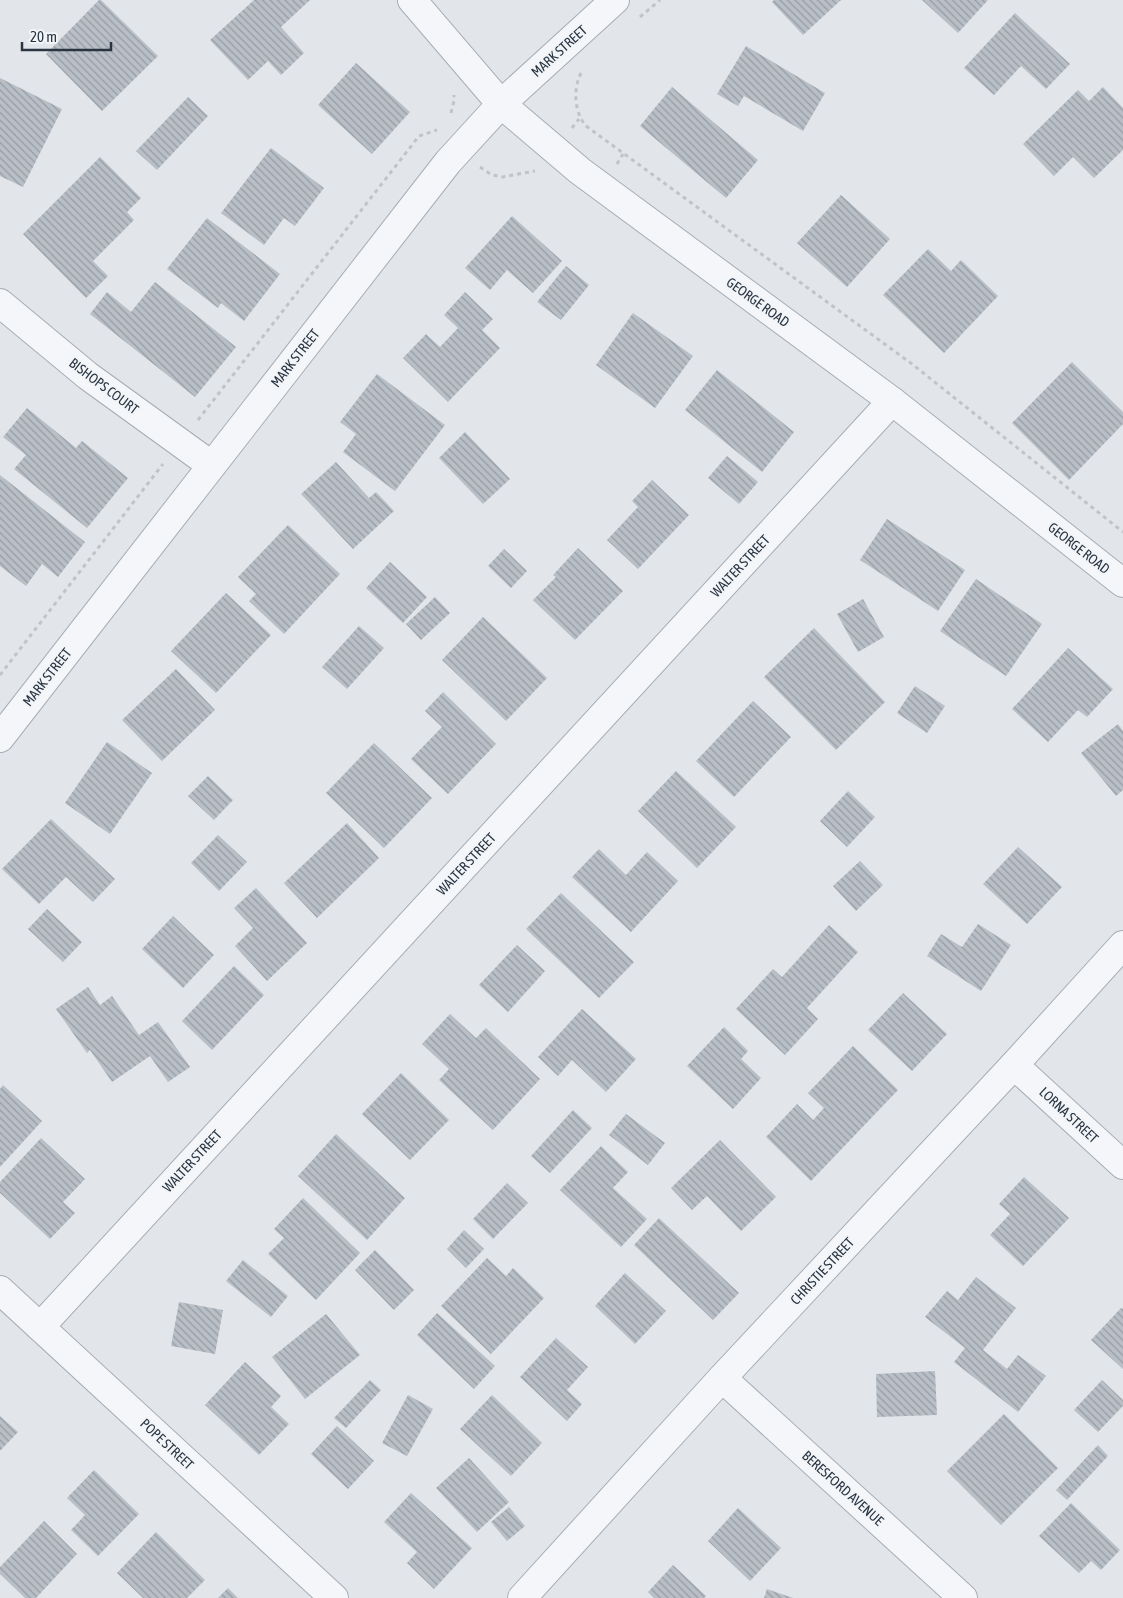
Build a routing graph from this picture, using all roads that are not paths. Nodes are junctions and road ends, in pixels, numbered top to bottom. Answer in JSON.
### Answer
{"nodes":[{"id":1,"x":412,"y":0,"type":"edge"},
{"id":2,"x":615,"y":0,"type":"edge"},
{"id":3,"x":501,"y":104,"type":"junction"},
{"id":4,"x":0,"y":303,"type":"edge"},
{"id":5,"x":892,"y":400,"type":"junction"},
{"id":6,"x":212,"y":465,"type":"junction"},
{"id":7,"x":1123,"y":583,"type":"edge"},
{"id":8,"x":0,"y":738,"type":"edge"},
{"id":9,"x":1123,"y":945,"type":"edge"},
{"id":10,"x":1014,"y":1065,"type":"junction"},
{"id":11,"x":1123,"y":1165,"type":"edge"},
{"id":12,"x":0,"y":1290,"type":"edge"},
{"id":13,"x":40,"y":1327,"type":"junction"},
{"id":14,"x":722,"y":1378,"type":"junction"},
{"id":15,"x":334,"y":1598,"type":"edge"},
{"id":16,"x":522,"y":1598,"type":"edge"},
{"id":17,"x":963,"y":1598,"type":"edge"}],
"edges":[{"from":1,"to":3,"type":"street","name":"GEORGE ROAD"},
{"from":2,"to":3,"type":"street","name":"MARK STREET"},
{"from":3,"to":5,"type":"street","name":"GEORGE ROAD"},
{"from":3,"to":6,"type":"street","name":"MARK STREET"},
{"from":4,"to":6,"type":"street","name":"BISHOPS COURT"},
{"from":5,"to":7,"type":"street","name":"GEORGE ROAD"},
{"from":5,"to":13,"type":"street","name":"WALTER STREET"},
{"from":6,"to":8,"type":"street","name":"MARK STREET"},
{"from":9,"to":10,"type":"street","name":"CHRISTIE STREET"},
{"from":10,"to":11,"type":"street","name":"LORNA STREET"},
{"from":10,"to":14,"type":"street","name":"CHRISTIE STREET"},
{"from":12,"to":13,"type":"street","name":"POPE STREET"},
{"from":13,"to":15,"type":"street","name":"POPE STREET"},
{"from":14,"to":16,"type":"street","name":"CHRISTIE STREET"},
{"from":14,"to":17,"type":"street","name":"BERESFORD AVENUE"}]}
